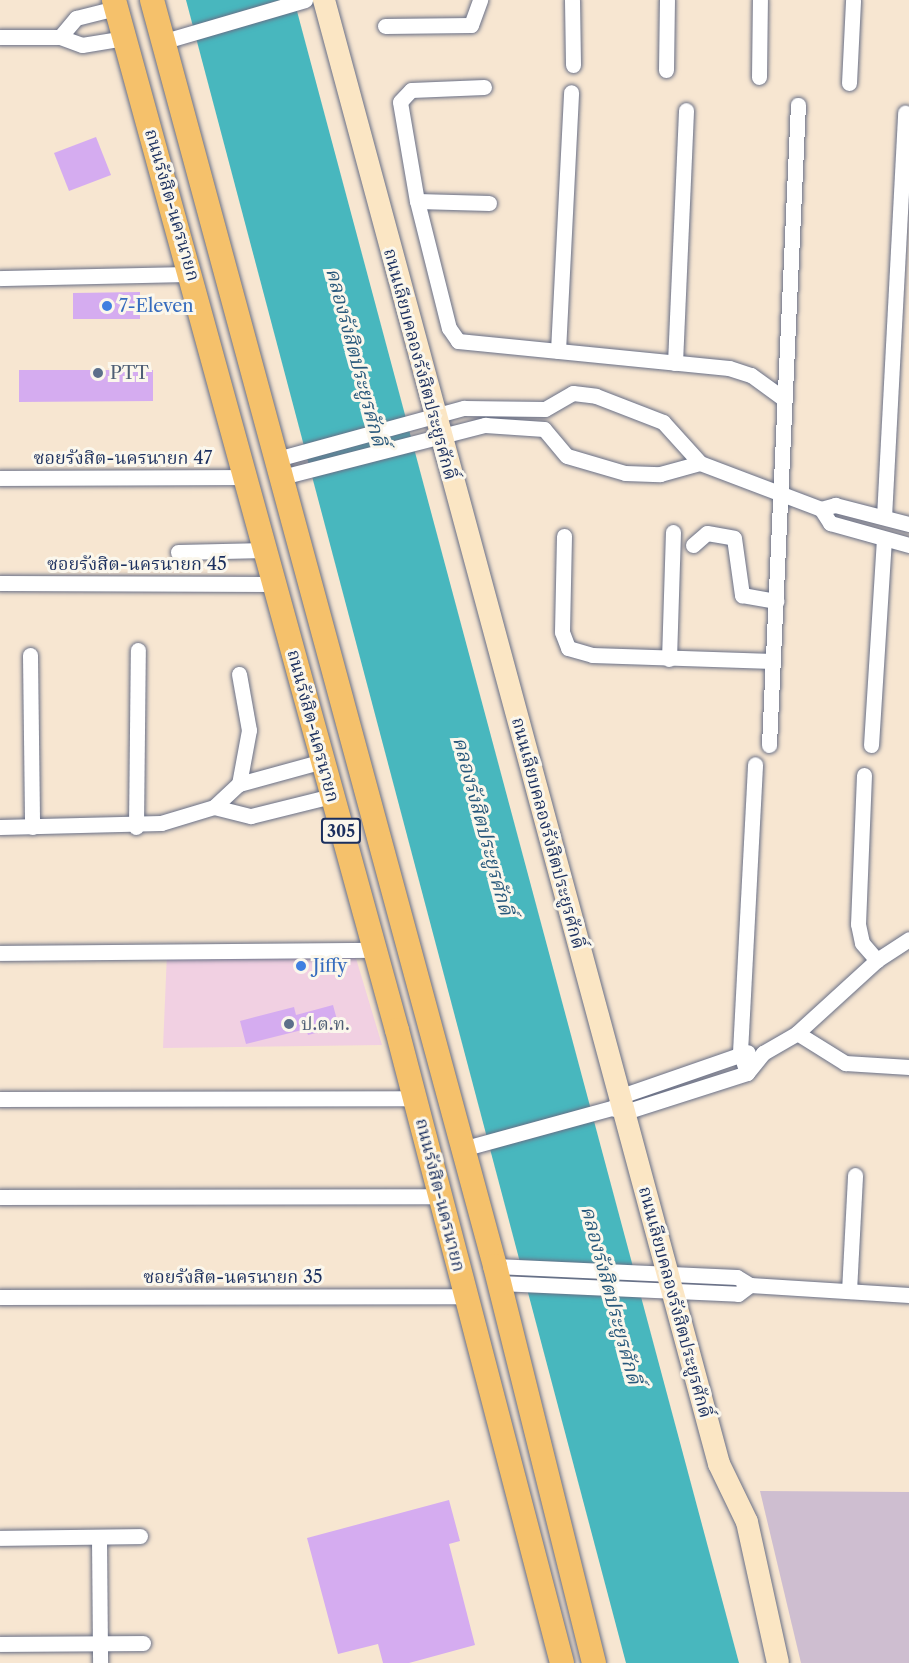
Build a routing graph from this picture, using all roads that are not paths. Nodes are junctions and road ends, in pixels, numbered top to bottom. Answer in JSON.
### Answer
{"nodes":[{"id":1,"x":152,"y":0,"type":"edge"},
{"id":2,"x":305,"y":0,"type":"edge"},
{"id":3,"x":324,"y":0,"type":"edge"},
{"id":4,"x":480,"y":0,"type":"edge"},
{"id":5,"x":572,"y":0,"type":"edge"},
{"id":6,"x":667,"y":0,"type":"edge"},
{"id":7,"x":760,"y":0,"type":"edge"},
{"id":8,"x":853,"y":0,"type":"edge"},
{"id":9,"x":115,"y":4,"type":"edge"},
{"id":10,"x":385,"y":26,"type":"dead end"},
{"id":11,"x":0,"y":37,"type":"edge"},
{"id":12,"x":60,"y":37,"type":"junction"},
{"id":13,"x":125,"y":38,"type":"junction"},
{"id":14,"x":175,"y":38,"type":"junction"},
{"id":15,"x":573,"y":65,"type":"dead end"},
{"id":16,"x":666,"y":70,"type":"dead end"},
{"id":17,"x":759,"y":77,"type":"dead end"},
{"id":18,"x":849,"y":83,"type":"dead end"},
{"id":19,"x":484,"y":87,"type":"dead end"},
{"id":20,"x":571,"y":92,"type":"dead end"},
{"id":21,"x":798,"y":105,"type":"dead end"},
{"id":22,"x":686,"y":110,"type":"dead end"},
{"id":23,"x":905,"y":113,"type":"dead end"},
{"id":24,"x":417,"y":201,"type":"junction"},
{"id":25,"x":489,"y":203,"type":"dead end"},
{"id":26,"x":192,"y":274,"type":"junction"},
{"id":27,"x":0,"y":278,"type":"edge"},
{"id":28,"x":558,"y":351,"type":"junction"},
{"id":29,"x":675,"y":363,"type":"junction"},
{"id":30,"x":784,"y":399,"type":"junction"},
{"id":31,"x":545,"y":409,"type":"junction"},
{"id":32,"x":436,"y":425,"type":"junction"},
{"id":33,"x":544,"y":429,"type":"junction"},
{"id":34,"x":700,"y":463,"type":"junction"},
{"id":35,"x":288,"y":466,"type":"junction"},
{"id":36,"x":247,"y":477,"type":"junction"},
{"id":37,"x":0,"y":478,"type":"edge"},
{"id":38,"x":780,"y":491,"type":"junction"},
{"id":39,"x":821,"y":509,"type":"junction"},
{"id":40,"x":884,"y":517,"type":"junction"},
{"id":41,"x":909,"y":524,"type":"edge"},
{"id":42,"x":673,"y":532,"type":"dead end"},
{"id":43,"x":564,"y":536,"type":"dead end"},
{"id":44,"x":884,"y":540,"type":"junction"},
{"id":45,"x":693,"y":545,"type":"dead end"},
{"id":46,"x":909,"y":545,"type":"edge"},
{"id":47,"x":266,"y":550,"type":"junction"},
{"id":48,"x":178,"y":552,"type":"dead end"},
{"id":49,"x":0,"y":583,"type":"edge"},
{"id":50,"x":274,"y":584,"type":"junction"},
{"id":51,"x":776,"y":601,"type":"junction"},
{"id":52,"x":138,"y":650,"type":"dead end"},
{"id":53,"x":30,"y":655,"type":"dead end"},
{"id":54,"x":669,"y":659,"type":"junction"},
{"id":55,"x":773,"y":661,"type":"junction"},
{"id":56,"x":239,"y":674,"type":"dead end"},
{"id":57,"x":769,"y":745,"type":"dead end"},
{"id":58,"x":871,"y":745,"type":"dead end"},
{"id":59,"x":322,"y":761,"type":"junction"},
{"id":60,"x":755,"y":764,"type":"dead end"},
{"id":61,"x":864,"y":775,"type":"dead end"},
{"id":62,"x":239,"y":784,"type":"junction"},
{"id":63,"x":332,"y":796,"type":"junction"},
{"id":64,"x":214,"y":807,"type":"junction"},
{"id":65,"x":0,"y":827,"type":"edge"},
{"id":66,"x":32,"y":827,"type":"junction"},
{"id":67,"x":136,"y":827,"type":"junction"},
{"id":68,"x":909,"y":939,"type":"edge"},
{"id":69,"x":374,"y":950,"type":"junction"},
{"id":70,"x":0,"y":953,"type":"edge"},
{"id":71,"x":877,"y":960,"type":"junction"},
{"id":72,"x":797,"y":1033,"type":"junction"},
{"id":73,"x":740,"y":1052,"type":"junction"},
{"id":74,"x":763,"y":1053,"type":"junction"},
{"id":75,"x":909,"y":1067,"type":"edge"},
{"id":76,"x":747,"y":1073,"type":"junction"},
{"id":77,"x":0,"y":1098,"type":"edge"},
{"id":78,"x":415,"y":1098,"type":"junction"},
{"id":79,"x":619,"y":1105,"type":"junction"},
{"id":80,"x":472,"y":1146,"type":"junction"},
{"id":81,"x":855,"y":1175,"type":"dead end"},
{"id":82,"x":441,"y":1196,"type":"junction"},
{"id":83,"x":0,"y":1197,"type":"edge"},
{"id":84,"x":506,"y":1275,"type":"junction"},
{"id":85,"x":670,"y":1283,"type":"junction"},
{"id":86,"x":849,"y":1291,"type":"junction"},
{"id":87,"x":909,"y":1295,"type":"edge"},
{"id":88,"x":465,"y":1296,"type":"junction"},
{"id":89,"x":0,"y":1297,"type":"edge"},
{"id":90,"x":140,"y":1536,"type":"dead end"},
{"id":91,"x":0,"y":1538,"type":"edge"},
{"id":92,"x":99,"y":1538,"type":"junction"},
{"id":93,"x":142,"y":1643,"type":"dead end"},
{"id":94,"x":0,"y":1644,"type":"edge"},
{"id":95,"x":99,"y":1644,"type":"junction"},
{"id":96,"x":100,"y":1663,"type":"edge"},
{"id":97,"x":562,"y":1663,"type":"edge"},
{"id":98,"x":594,"y":1663,"type":"edge"},
{"id":99,"x":778,"y":1663,"type":"edge"}],
"edges":[{"from":1,"to":14,"type":"main road","name":"ถนนรังสิต-นครนายก","number":"305"},
{"from":2,"to":14,"type":"street"},
{"from":3,"to":32,"type":"street","name":"ถนนเลียบคลองรังสิตประยูรศักดิ์"},
{"from":4,"to":10,"type":"street"},
{"from":5,"to":15,"type":"street"},
{"from":6,"to":16,"type":"street"},
{"from":7,"to":17,"type":"street"},
{"from":8,"to":18,"type":"street"},
{"from":9,"to":12,"type":"street"},
{"from":9,"to":13,"type":"main road","name":"ถนนรังสิต-นครนายก","number":"305"},
{"from":11,"to":12,"type":"street"},
{"from":12,"to":13,"type":"street"},
{"from":13,"to":26,"type":"main road","name":"ถนนรังสิต-นครนายก","number":"305"},
{"from":14,"to":35,"type":"main road","name":"ถนนรังสิต-นครนายก","number":"305"},
{"from":19,"to":24,"type":"street"},
{"from":20,"to":28,"type":"street"},
{"from":21,"to":30,"type":"street"},
{"from":22,"to":29,"type":"street"},
{"from":23,"to":40,"type":"street"},
{"from":24,"to":25,"type":"street"},
{"from":24,"to":28,"type":"street"},
{"from":26,"to":27,"type":"street"},
{"from":26,"to":36,"type":"main road","name":"ถนนรังสิต-นครนายก","number":"305"},
{"from":28,"to":29,"type":"street"},
{"from":29,"to":30,"type":"street"},
{"from":30,"to":38,"type":"street"},
{"from":31,"to":32,"type":"street"},
{"from":31,"to":33,"type":"street"},
{"from":31,"to":34,"type":"street"},
{"from":32,"to":33,"type":"street"},
{"from":32,"to":35,"type":"street"},
{"from":32,"to":35,"type":"street"},
{"from":32,"to":79,"type":"street","name":"ถนนเลียบคลองรังสิตประยูรศักดิ์"},
{"from":33,"to":34,"type":"street"},
{"from":34,"to":38,"type":"street"},
{"from":35,"to":80,"type":"main road","name":"ถนนรังสิต-นครนายก","number":"305"},
{"from":36,"to":37,"type":"street","name":"ซอยรังสิต-นครนายก 47"},
{"from":36,"to":47,"type":"main road","name":"ถนนรังสิต-นครนายก","number":"305"},
{"from":38,"to":39,"type":"street"},
{"from":38,"to":51,"type":"street"},
{"from":39,"to":40,"type":"street"},
{"from":39,"to":44,"type":"street"},
{"from":40,"to":41,"type":"street"},
{"from":42,"to":54,"type":"street"},
{"from":43,"to":54,"type":"street"},
{"from":44,"to":46,"type":"street"},
{"from":44,"to":58,"type":"street"},
{"from":45,"to":51,"type":"street"},
{"from":47,"to":48,"type":"street"},
{"from":47,"to":50,"type":"main road","name":"ถนนรังสิต-นครนายก","number":"305"},
{"from":49,"to":50,"type":"street","name":"ซอยรังสิต-นครนายก 45"},
{"from":50,"to":59,"type":"main road","name":"ถนนรังสิต-นครนายก","number":"305"},
{"from":51,"to":55,"type":"street"},
{"from":52,"to":67,"type":"street"},
{"from":53,"to":66,"type":"street"},
{"from":54,"to":55,"type":"street"},
{"from":55,"to":57,"type":"street"},
{"from":56,"to":62,"type":"street"},
{"from":59,"to":62,"type":"street"},
{"from":59,"to":63,"type":"main road","name":"ถนนรังสิต-นครนายก","number":"305"},
{"from":60,"to":73,"type":"street"},
{"from":61,"to":71,"type":"street"},
{"from":62,"to":64,"type":"street"},
{"from":63,"to":64,"type":"street"},
{"from":63,"to":69,"type":"main road","name":"ถนนรังสิต-นครนายก","number":"305"},
{"from":64,"to":67,"type":"street"},
{"from":65,"to":66,"type":"street"},
{"from":66,"to":67,"type":"street"},
{"from":68,"to":71,"type":"street"},
{"from":69,"to":70,"type":"street"},
{"from":69,"to":78,"type":"main road","name":"ถนนรังสิต-นครนายก","number":"305"},
{"from":71,"to":72,"type":"street"},
{"from":72,"to":74,"type":"street"},
{"from":72,"to":75,"type":"street"},
{"from":73,"to":74,"type":"street"},
{"from":73,"to":76,"type":"street"},
{"from":73,"to":79,"type":"street"},
{"from":74,"to":76,"type":"street"},
{"from":76,"to":79,"type":"street"},
{"from":77,"to":78,"type":"street"},
{"from":78,"to":82,"type":"main road","name":"ถนนรังสิต-นครนายก","number":"305"},
{"from":79,"to":80,"type":"street"},
{"from":79,"to":85,"type":"street","name":"ถนนเลียบคลองรังสิตประยูรศักดิ์"},
{"from":80,"to":84,"type":"main road","name":"ถนนรังสิต-นครนายก","number":"305"},
{"from":81,"to":86,"type":"street"},
{"from":82,"to":83,"type":"street"},
{"from":82,"to":88,"type":"main road","name":"ถนนรังสิต-นครนายก","number":"305"},
{"from":84,"to":85,"type":"street"},
{"from":84,"to":85,"type":"street"},
{"from":84,"to":98,"type":"main road","name":"ถนนรังสิต-นครนายก","number":"305"},
{"from":85,"to":86,"type":"street"},
{"from":85,"to":99,"type":"street","name":"ถนนเลียบคลองรังสิตประยูรศักดิ์"},
{"from":86,"to":87,"type":"street"},
{"from":88,"to":89,"type":"street","name":"ซอยรังสิต-นครนายก 35"},
{"from":88,"to":97,"type":"main road","name":"ถนนรังสิต-นครนายก","number":"305"},
{"from":90,"to":92,"type":"street"},
{"from":91,"to":92,"type":"street"},
{"from":92,"to":95,"type":"street"},
{"from":93,"to":95,"type":"street"},
{"from":94,"to":95,"type":"street"},
{"from":95,"to":96,"type":"street"}]}
